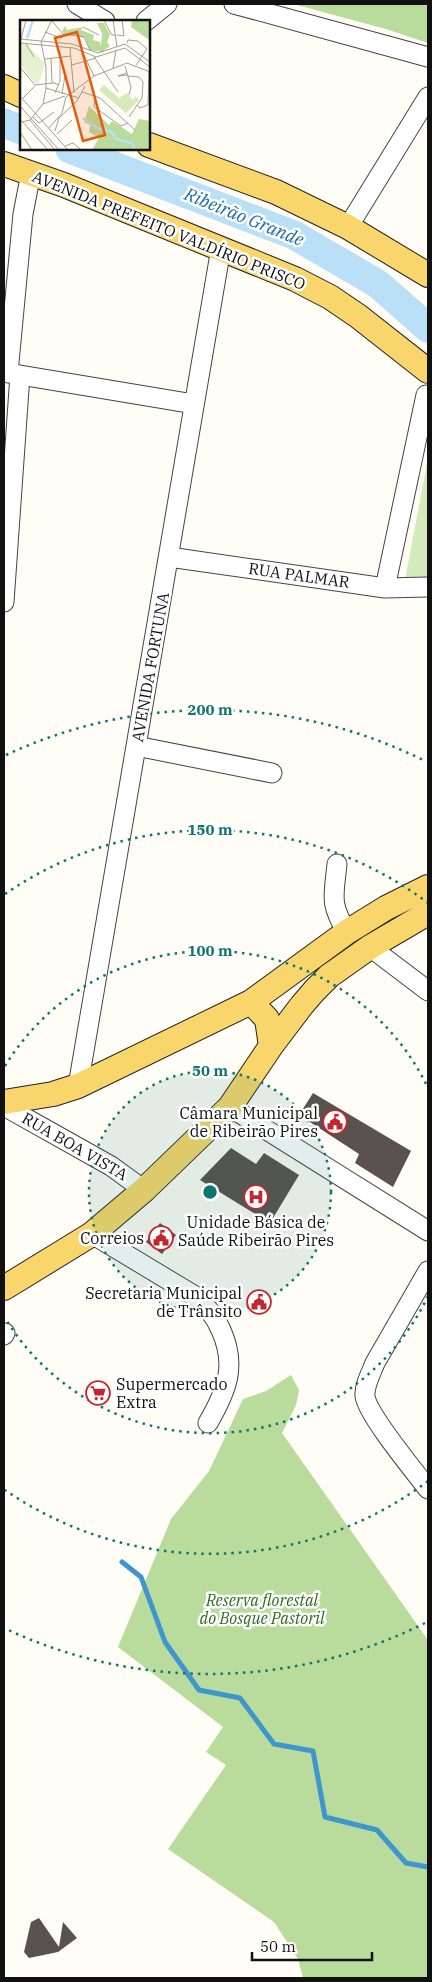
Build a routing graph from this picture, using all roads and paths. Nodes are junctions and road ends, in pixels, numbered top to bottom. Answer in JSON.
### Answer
{"nodes":[{"id":1,"x":77,"y":4,"type":"edge"},
{"id":2,"x":167,"y":4,"type":"edge"},
{"id":3,"x":234,"y":4,"type":"edge"},
{"id":4,"x":103,"y":20,"type":"edge"},
{"id":5,"x":147,"y":20,"type":"edge"},
{"id":6,"x":428,"y":57,"type":"edge"},
{"id":7,"x":4,"y":88,"type":"edge"},
{"id":8,"x":20,"y":95,"type":"edge"},
{"id":9,"x":428,"y":97,"type":"edge"},
{"id":10,"x":150,"y":145,"type":"edge"},
{"id":11,"x":4,"y":164,"type":"edge"},
{"id":12,"x":31,"y":173,"type":"junction"},
{"id":13,"x":348,"y":227,"type":"junction"},
{"id":14,"x":221,"y":248,"type":"junction"},
{"id":15,"x":428,"y":274,"type":"edge"},
{"id":16,"x":428,"y":371,"type":"edge"},
{"id":17,"x":10,"y":373,"type":"edge"},
{"id":18,"x":427,"y":402,"type":"edge"},
{"id":19,"x":194,"y":404,"type":"junction"},
{"id":20,"x":8,"y":476,"type":"edge"},
{"id":21,"x":170,"y":557,"type":"junction"},
{"id":22,"x":428,"y":587,"type":"edge"},
{"id":23,"x":385,"y":588,"type":"junction"},
{"id":24,"x":4,"y":602,"type":"edge"},
{"id":25,"x":136,"y":746,"type":"junction"},
{"id":26,"x":272,"y":773,"type":"dead end"},
{"id":27,"x":337,"y":864,"type":"dead end"},
{"id":28,"x":428,"y":887,"type":"edge"},
{"id":29,"x":428,"y":913,"type":"edge"},
{"id":30,"x":347,"y":932,"type":"junction"},
{"id":31,"x":370,"y":947,"type":"junction"},
{"id":32,"x":428,"y":992,"type":"edge"},
{"id":33,"x":252,"y":1002,"type":"junction"},
{"id":34,"x":272,"y":1046,"type":"junction"},
{"id":35,"x":78,"y":1086,"type":"junction"},
{"id":36,"x":4,"y":1104,"type":"edge"},
{"id":37,"x":230,"y":1107,"type":"junction"},
{"id":38,"x":144,"y":1190,"type":"junction"},
{"id":39,"x":428,"y":1231,"type":"edge"},
{"id":40,"x":92,"y":1234,"type":"junction"},
{"id":41,"x":428,"y":1271,"type":"edge"},
{"id":42,"x":4,"y":1288,"type":"edge"},
{"id":43,"x":208,"y":1423,"type":"dead end"},
{"id":44,"x":428,"y":1489,"type":"edge"}],
"edges":[{"from":1,"to":4,"type":"street"},
{"from":2,"to":5,"type":"street"},
{"from":3,"to":6,"type":"street"},
{"from":7,"to":8,"type":"main road"},
{"from":9,"to":13,"type":"street"},
{"from":10,"to":13,"type":"main road"},
{"from":11,"to":12,"type":"main road","name":"AVENIDA PREFEITO VALDÍRIO PRISCO"},
{"from":12,"to":14,"type":"main road","name":"AVENIDA PREFEITO VALDÍRIO PRISCO"},
{"from":12,"to":17,"type":"street"},
{"from":13,"to":15,"type":"main road"},
{"from":14,"to":16,"type":"main road","name":"AVENIDA PREFEITO VALDÍRIO PRISCO"},
{"from":14,"to":19,"type":"street","name":"AVENIDA FORTUNA"},
{"from":17,"to":19,"type":"street"},
{"from":17,"to":20,"type":"street"},
{"from":18,"to":23,"type":"street"},
{"from":19,"to":21,"type":"street","name":"AVENIDA FORTUNA"},
{"from":20,"to":24,"type":"street"},
{"from":21,"to":23,"type":"street","name":"RUA PALMAR"},
{"from":21,"to":25,"type":"street","name":"AVENIDA FORTUNA"},
{"from":22,"to":23,"type":"street","name":"RUA PALMAR"},
{"from":25,"to":26,"type":"street"},
{"from":25,"to":35,"type":"street","name":"AVENIDA FORTUNA"},
{"from":27,"to":30,"type":"street"},
{"from":28,"to":30,"type":"main road"},
{"from":29,"to":31,"type":"main road"},
{"from":30,"to":33,"type":"main road"},
{"from":31,"to":32,"type":"street"},
{"from":31,"to":34,"type":"main road"},
{"from":33,"to":34,"type":"main road"},
{"from":33,"to":35,"type":"main road"},
{"from":34,"to":37,"type":"main road"},
{"from":35,"to":36,"type":"main road"},
{"from":36,"to":38,"type":"street","name":"RUA BOA VISTA"},
{"from":37,"to":38,"type":"main road"},
{"from":37,"to":39,"type":"street"},
{"from":38,"to":40,"type":"main road"},
{"from":40,"to":42,"type":"main road"},
{"from":40,"to":43,"type":"street"},
{"from":41,"to":44,"type":"street"}]}
